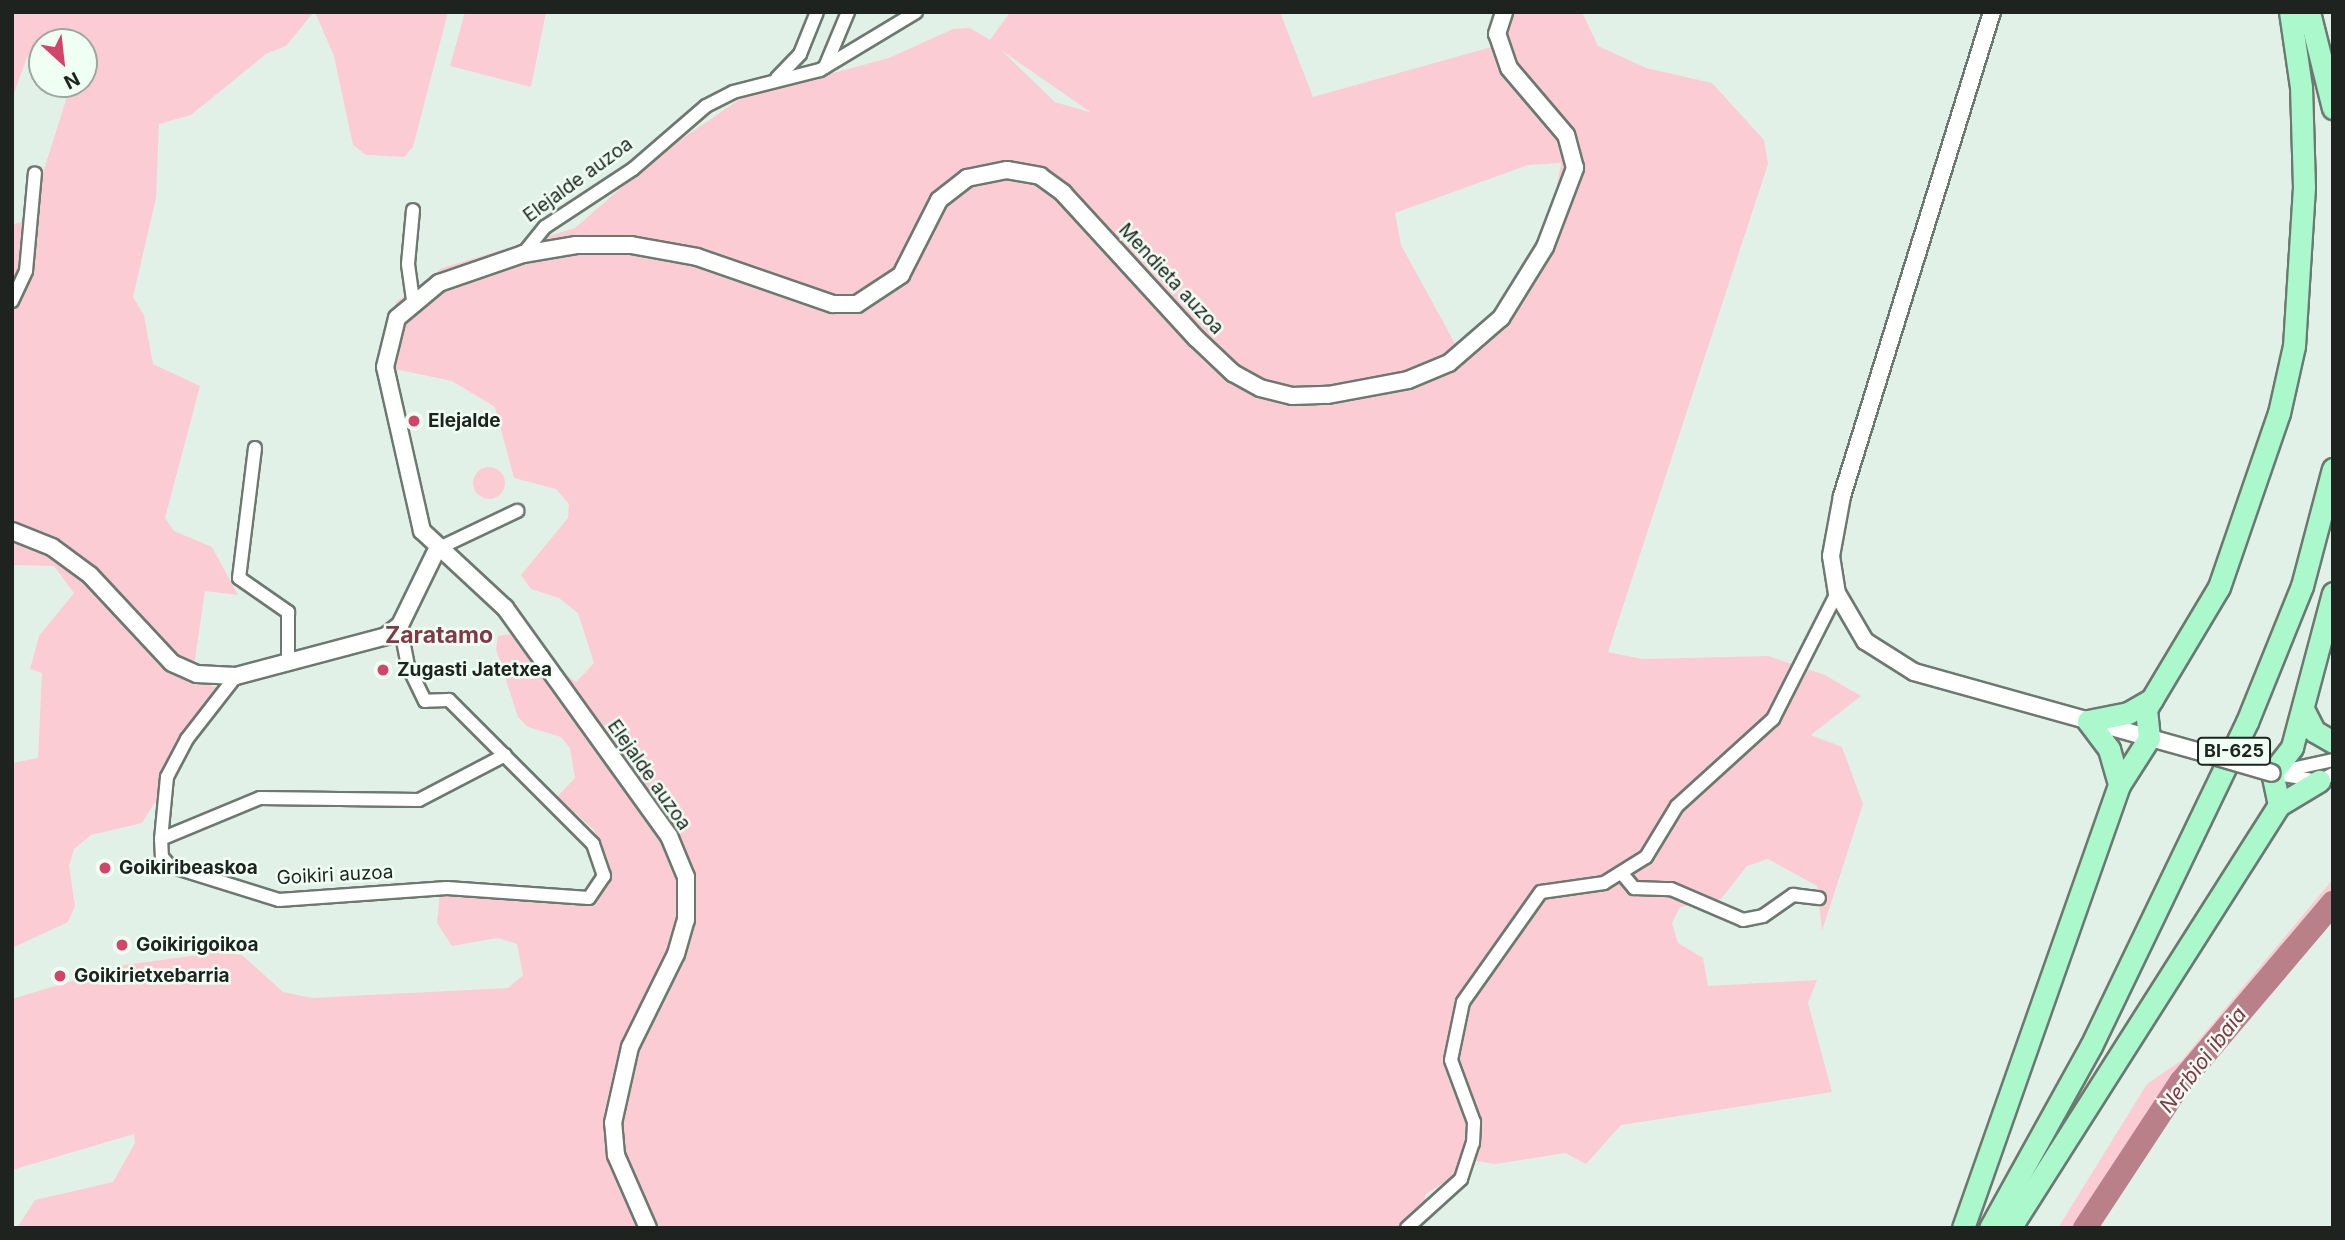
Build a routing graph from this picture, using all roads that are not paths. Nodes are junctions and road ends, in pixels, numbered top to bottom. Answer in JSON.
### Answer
{"nodes":[{"id":1,"x":817,"y":12,"type":"edge"},
{"id":2,"x":848,"y":12,"type":"edge"},
{"id":3,"x":916,"y":12,"type":"edge"},
{"id":4,"x":1504,"y":12,"type":"edge"},
{"id":5,"x":2290,"y":12,"type":"edge"},
{"id":6,"x":2309,"y":12,"type":"edge"},
{"id":7,"x":1989,"y":17,"type":"edge"},
{"id":8,"x":825,"y":67,"type":"junction"},
{"id":9,"x":777,"y":78,"type":"junction"},
{"id":10,"x":2333,"y":108,"type":"edge"},
{"id":11,"x":35,"y":173,"type":"dead end"},
{"id":12,"x":413,"y":210,"type":"dead end"},
{"id":13,"x":523,"y":254,"type":"junction"},
{"id":14,"x":413,"y":300,"type":"junction"},
{"id":15,"x":12,"y":301,"type":"edge"},
{"id":16,"x":255,"y":448,"type":"dead end"},
{"id":17,"x":2333,"y":469,"type":"edge"},
{"id":18,"x":517,"y":511,"type":"dead end"},
{"id":19,"x":12,"y":531,"type":"edge"},
{"id":20,"x":437,"y":549,"type":"junction"},
{"id":21,"x":1837,"y":593,"type":"junction"},
{"id":22,"x":2333,"y":593,"type":"edge"},
{"id":23,"x":400,"y":625,"type":"junction"},
{"id":24,"x":288,"y":664,"type":"junction"},
{"id":25,"x":236,"y":676,"type":"junction"},
{"id":26,"x":2152,"y":699,"type":"junction"},
{"id":27,"x":2303,"y":709,"type":"junction"},
{"id":28,"x":2088,"y":721,"type":"junction"},
{"id":29,"x":2149,"y":738,"type":"junction"},
{"id":30,"x":2333,"y":742,"type":"edge"},
{"id":31,"x":505,"y":755,"type":"junction"},
{"id":32,"x":2333,"y":760,"type":"edge"},
{"id":33,"x":2272,"y":773,"type":"junction"},
{"id":34,"x":2326,"y":778,"type":"edge"},
{"id":35,"x":2119,"y":785,"type":"junction"},
{"id":36,"x":2279,"y":805,"type":"junction"},
{"id":37,"x":161,"y":839,"type":"junction"},
{"id":38,"x":1624,"y":876,"type":"junction"},
{"id":39,"x":1819,"y":898,"type":"dead end"},
{"id":40,"x":648,"y":1228,"type":"edge"},
{"id":41,"x":1407,"y":1228,"type":"edge"},
{"id":42,"x":1963,"y":1228,"type":"edge"},
{"id":43,"x":1990,"y":1228,"type":"edge"},
{"id":44,"x":2010,"y":1228,"type":"edge"}],
"edges":[{"from":1,"to":9,"type":"street"},
{"from":2,"to":8,"type":"street"},
{"from":3,"to":8,"type":"street","name":"Elejalde auzoa"},
{"from":4,"to":13,"type":"street","name":"Mendieta auzoa"},
{"from":5,"to":26,"type":"main road"},
{"from":6,"to":10,"type":"main road"},
{"from":7,"to":21,"type":"street"},
{"from":8,"to":9,"type":"street","name":"Elejalde auzoa"},
{"from":9,"to":13,"type":"street","name":"Elejalde auzoa"},
{"from":11,"to":15,"type":"street"},
{"from":12,"to":14,"type":"street"},
{"from":13,"to":14,"type":"street","name":"Elejalde auzoa"},
{"from":14,"to":20,"type":"street","name":"Elejalde auzoa"},
{"from":16,"to":24,"type":"street"},
{"from":17,"to":43,"type":"main road","number":"BI-625"},
{"from":18,"to":20,"type":"street"},
{"from":19,"to":25,"type":"street"},
{"from":20,"to":23,"type":"street"},
{"from":20,"to":40,"type":"street","name":"Elejalde auzoa"},
{"from":21,"to":28,"type":"street"},
{"from":21,"to":38,"type":"street"},
{"from":22,"to":27,"type":"main road"},
{"from":23,"to":24,"type":"street"},
{"from":23,"to":31,"type":"street"},
{"from":24,"to":25,"type":"street"},
{"from":25,"to":37,"type":"street"},
{"from":26,"to":28,"type":"main road"},
{"from":26,"to":29,"type":"main road"},
{"from":27,"to":30,"type":"main road"},
{"from":27,"to":33,"type":"main road"},
{"from":28,"to":29,"type":"street"},
{"from":28,"to":35,"type":"main road"},
{"from":29,"to":33,"type":"street","bridge":true},
{"from":29,"to":35,"type":"main road"},
{"from":31,"to":37,"type":"street"},
{"from":31,"to":37,"type":"street","name":"Goikiri auzoa"},
{"from":32,"to":33,"type":"street"},
{"from":33,"to":34,"type":"street"},
{"from":33,"to":36,"type":"main road"},
{"from":34,"to":36,"type":"main road"},
{"from":35,"to":42,"type":"main road"},
{"from":36,"to":44,"type":"main road"},
{"from":38,"to":39,"type":"street"},
{"from":38,"to":41,"type":"street"}]}
